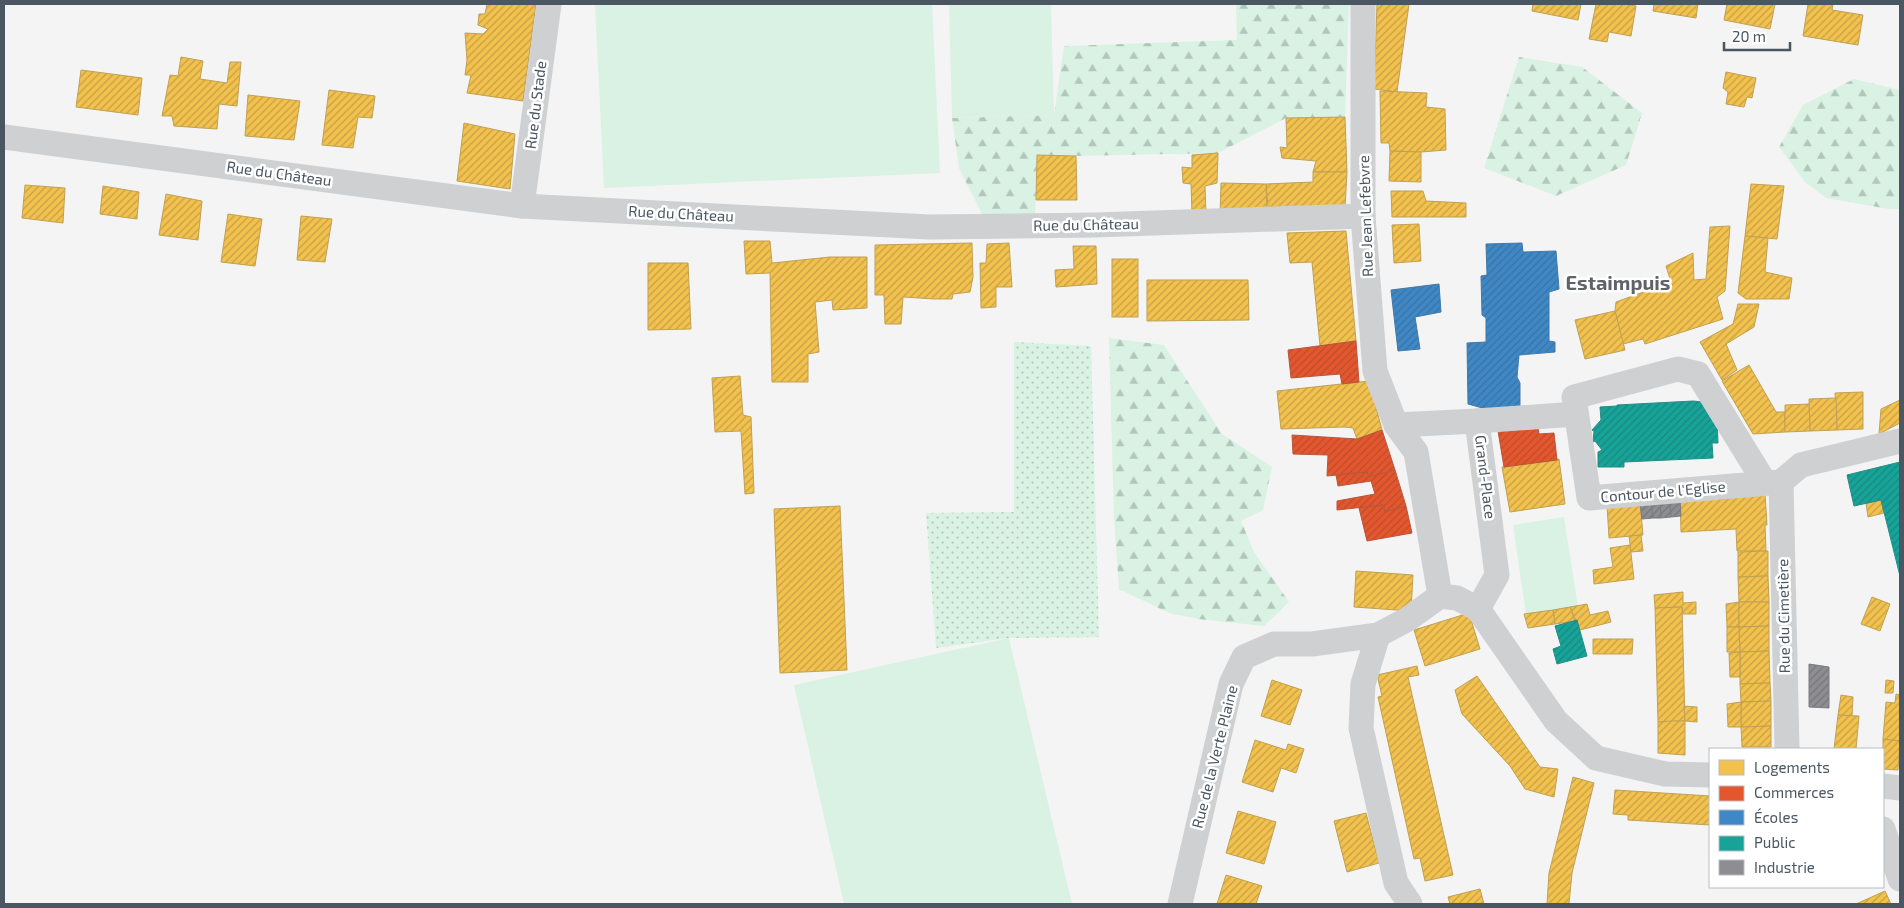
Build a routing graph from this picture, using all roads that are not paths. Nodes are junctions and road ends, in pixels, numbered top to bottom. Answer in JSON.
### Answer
{"nodes":[{"id":1,"x":549,"y":4,"type":"edge"},
{"id":2,"x":1363,"y":4,"type":"edge"},
{"id":3,"x":4,"y":136,"type":"edge"},
{"id":4,"x":522,"y":206,"type":"junction"},
{"id":5,"x":1363,"y":216,"type":"junction"},
{"id":6,"x":1576,"y":414,"type":"junction"},
{"id":7,"x":1477,"y":421,"type":"junction"},
{"id":8,"x":1396,"y":425,"type":"junction"},
{"id":9,"x":1900,"y":441,"type":"edge"},
{"id":10,"x":1773,"y":482,"type":"junction"},
{"id":11,"x":1440,"y":596,"type":"junction"},
{"id":12,"x":1478,"y":609,"type":"junction"},
{"id":13,"x":1378,"y":634,"type":"junction"},
{"id":14,"x":1787,"y":748,"type":"edge"},
{"id":15,"x":1709,"y":775,"type":"edge"},
{"id":16,"x":1884,"y":786,"type":"edge"},
{"id":17,"x":1900,"y":788,"type":"edge"},
{"id":18,"x":1884,"y":833,"type":"edge"},
{"id":19,"x":1900,"y":879,"type":"edge"},
{"id":20,"x":1180,"y":904,"type":"edge"},
{"id":21,"x":1410,"y":904,"type":"edge"}],
"edges":[{"from":1,"to":4,"type":"street","name":"Rue du Stade"},
{"from":2,"to":5,"type":"street","name":"Rue Jean Lefebvre"},
{"from":3,"to":4,"type":"street","name":"Rue du Château"},
{"from":4,"to":5,"type":"street","name":"Rue du Château"},
{"from":5,"to":8,"type":"street","name":"Rue Jean Lefebvre"},
{"from":6,"to":7,"type":"street"},
{"from":6,"to":10,"type":"street","name":"Contour de l'Eglise"},
{"from":6,"to":10,"type":"street","name":"Contour de l'Eglise"},
{"from":7,"to":8,"type":"street","name":"Grand-Place"},
{"from":7,"to":12,"type":"street","name":"Grand-Place"},
{"from":8,"to":11,"type":"street"},
{"from":9,"to":10,"type":"street"},
{"from":10,"to":14,"type":"street","name":"Rue du Cimetière"},
{"from":11,"to":12,"type":"street"},
{"from":11,"to":13,"type":"street","name":"Rue de la Verte Plaine"},
{"from":12,"to":15,"type":"street"},
{"from":13,"to":20,"type":"street","name":"Rue de la Verte Plaine"},
{"from":13,"to":21,"type":"street"},
{"from":16,"to":17,"type":"street"},
{"from":18,"to":19,"type":"street"}]}
